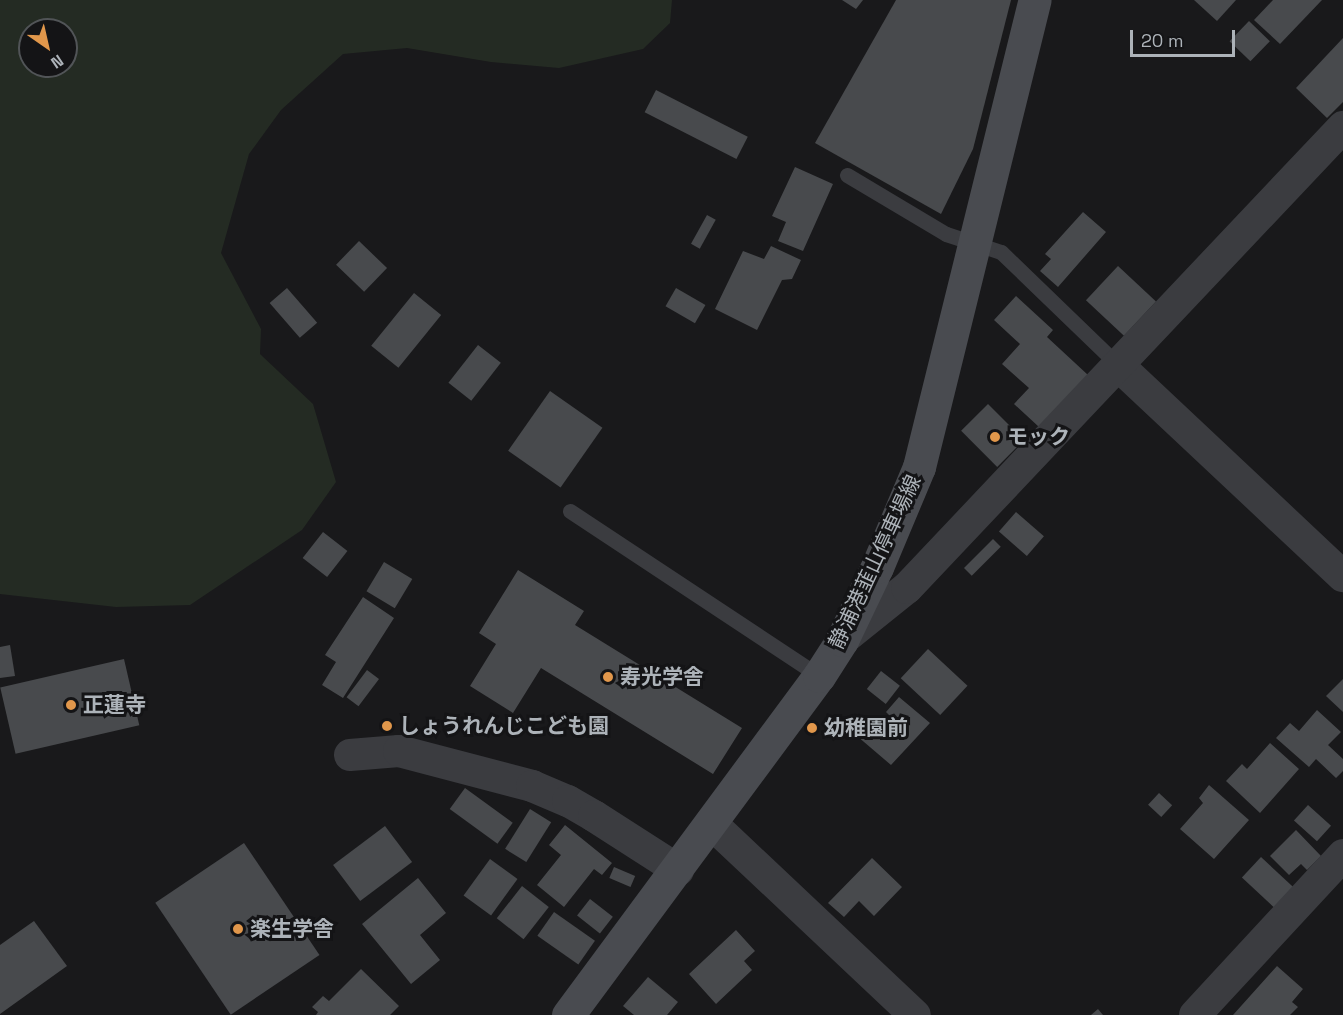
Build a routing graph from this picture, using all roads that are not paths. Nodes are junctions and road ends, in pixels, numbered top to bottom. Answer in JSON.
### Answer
{"nodes":[{"id":1,"x":1035,"y":0,"type":"edge"},
{"id":2,"x":1343,"y":127,"type":"edge"},
{"id":3,"x":847,"y":175,"type":"dead end"},
{"id":4,"x":975,"y":242,"type":"junction"},
{"id":5,"x":1119,"y":366,"type":"junction"},
{"id":6,"x":570,"y":510,"type":"dead end"},
{"id":7,"x":1343,"y":576,"type":"edge"},
{"id":8,"x":842,"y":640,"type":"junction"},
{"id":9,"x":819,"y":676,"type":"junction"},
{"id":10,"x":350,"y":755,"type":"dead end"},
{"id":11,"x":711,"y":823,"type":"junction"},
{"id":12,"x":1343,"y":855,"type":"edge"},
{"id":13,"x":678,"y":870,"type":"junction"},
{"id":14,"x":568,"y":1015,"type":"edge"},
{"id":15,"x":915,"y":1015,"type":"edge"},
{"id":16,"x":1195,"y":1015,"type":"edge"}],
"edges":[{"from":1,"to":4,"type":"main road","name":"静浦港韮山停車場線"},
{"from":2,"to":5,"type":"street"},
{"from":3,"to":4,"type":"lane"},
{"from":4,"to":5,"type":"lane"},
{"from":4,"to":8,"type":"main road","name":"静浦港韮山停車場線"},
{"from":5,"to":7,"type":"street"},
{"from":5,"to":8,"type":"street"},
{"from":6,"to":9,"type":"lane"},
{"from":8,"to":9,"type":"main road","name":"静浦港韮山停車場線"},
{"from":9,"to":11,"type":"main road","name":"静浦港韮山停車場線"},
{"from":10,"to":13,"type":"street"},
{"from":11,"to":13,"type":"main road","name":"静浦港韮山停車場線"},
{"from":11,"to":15,"type":"street"},
{"from":12,"to":16,"type":"street"},
{"from":13,"to":14,"type":"main road","name":"静浦港韮山停車場線"}]}
